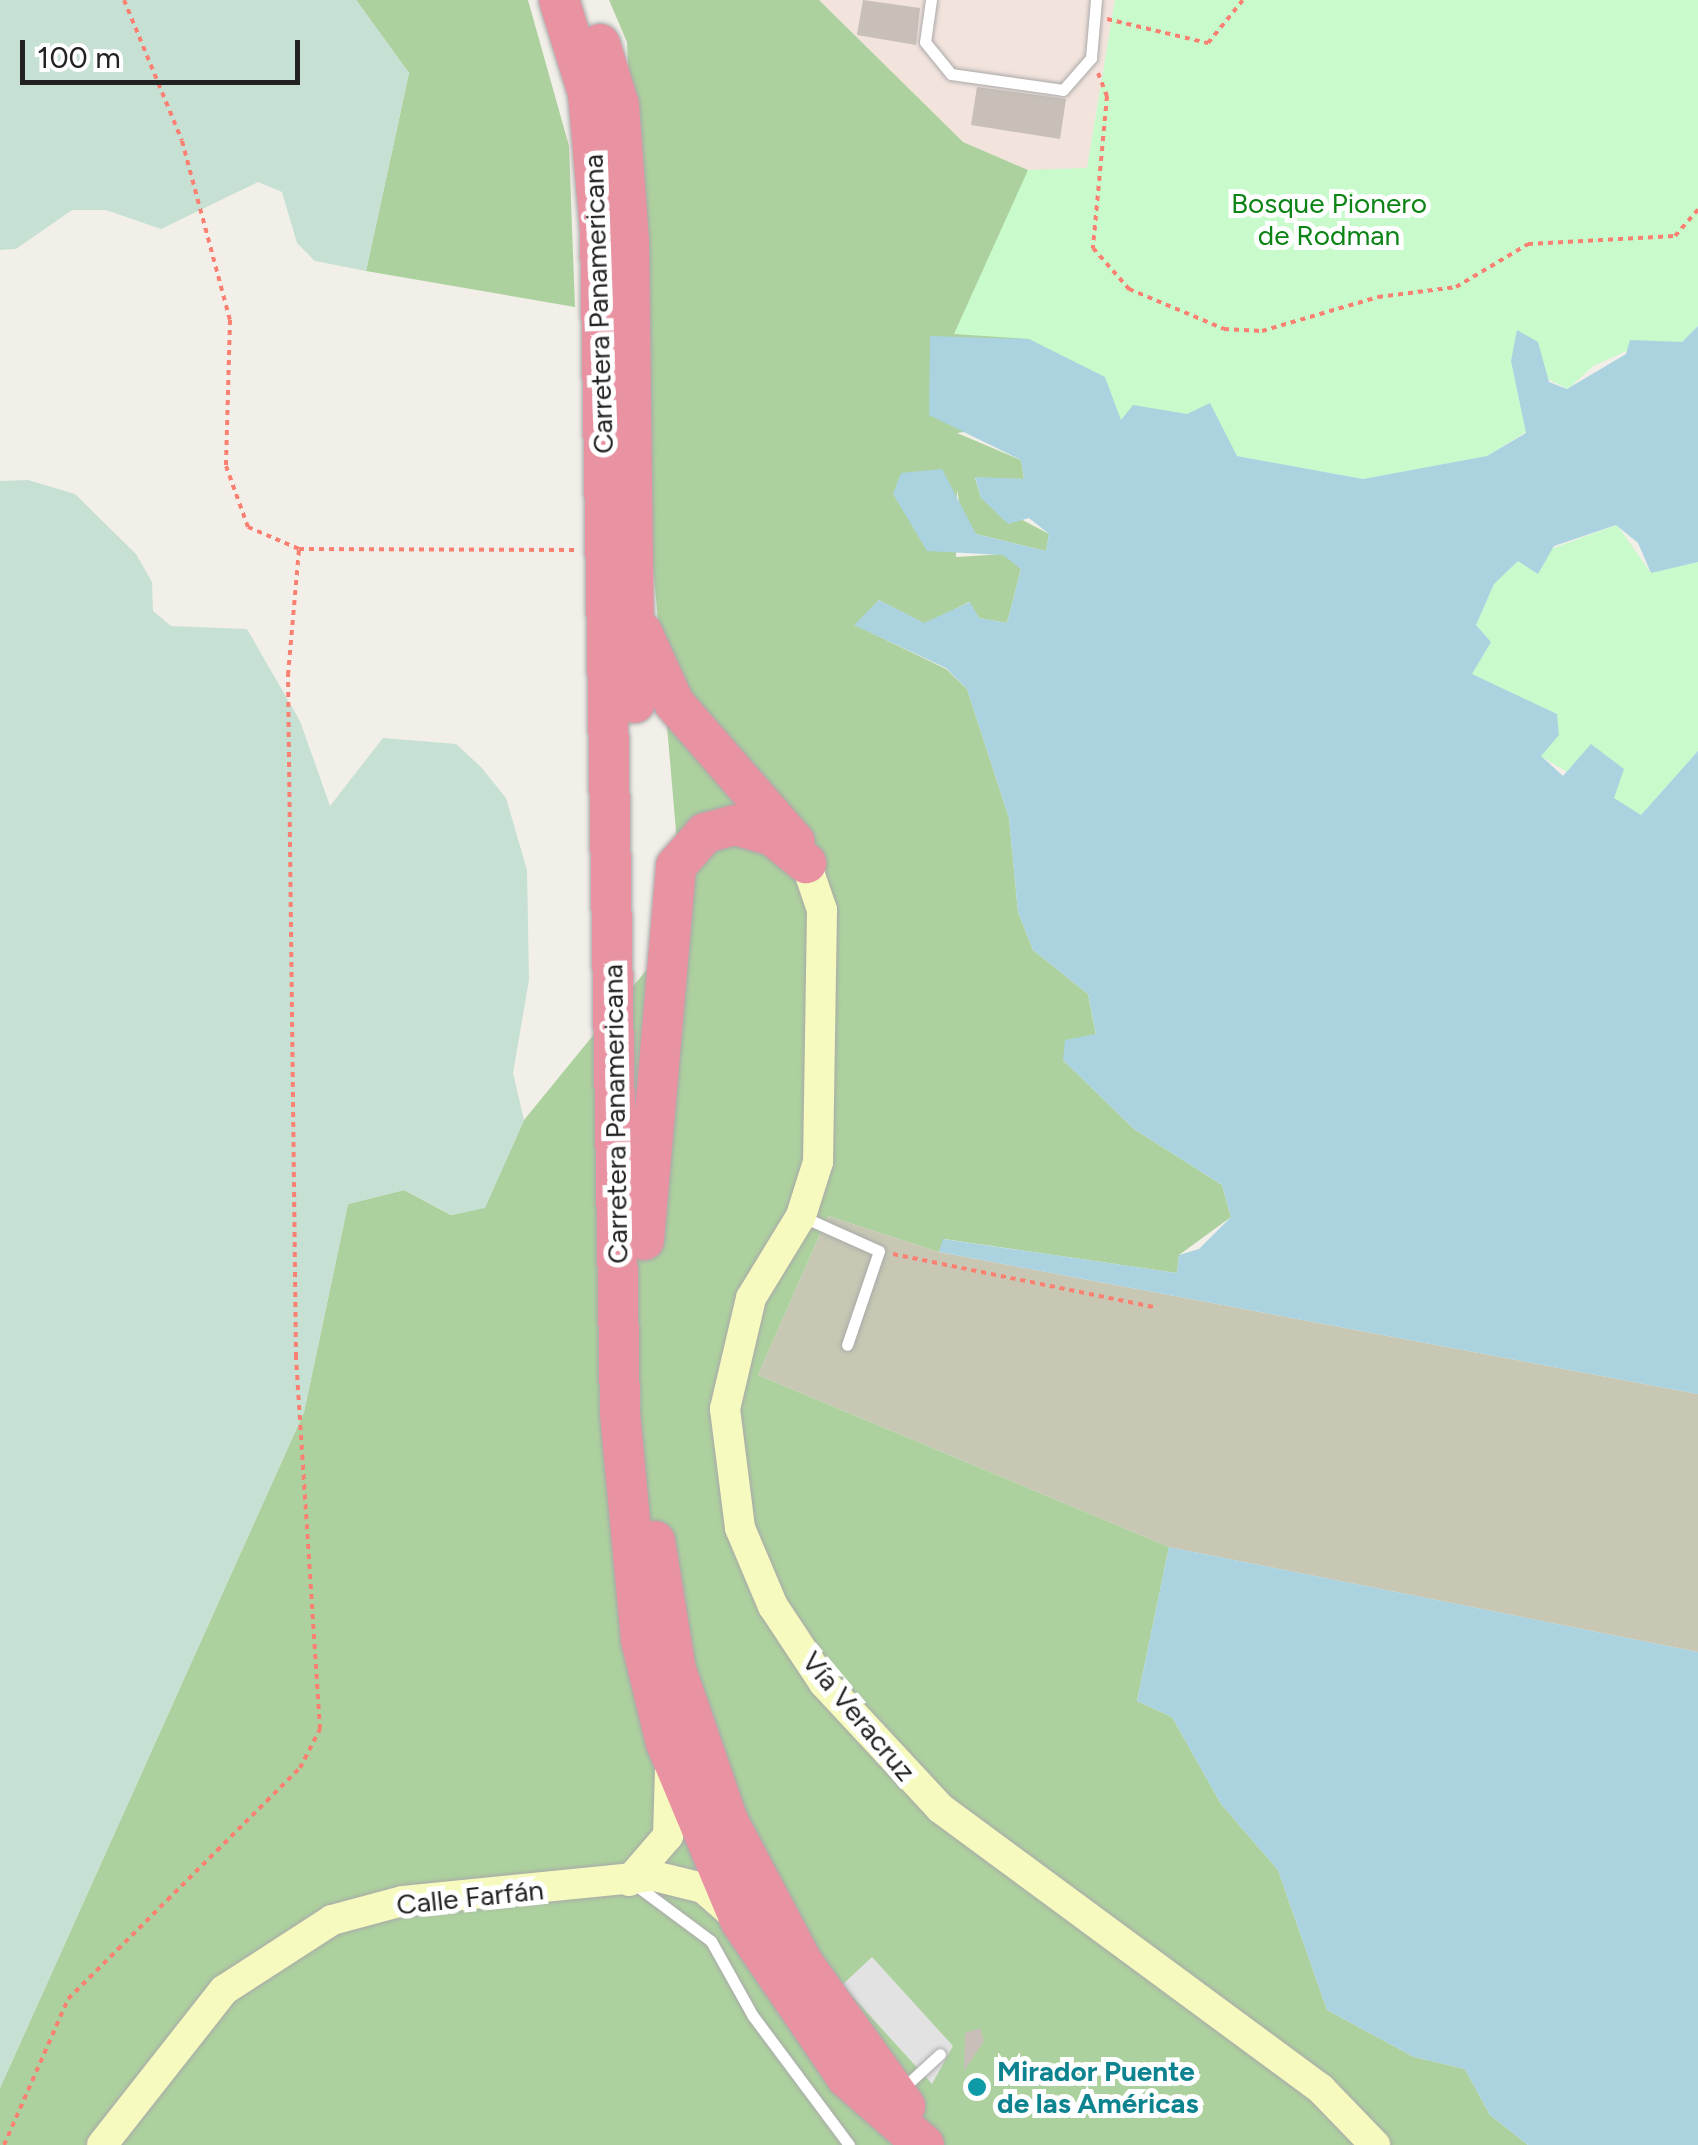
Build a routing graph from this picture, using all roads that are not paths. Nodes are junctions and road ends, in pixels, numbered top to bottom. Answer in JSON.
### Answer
{"nodes":[{"id":1,"x":559,"y":0,"type":"edge"},
{"id":2,"x":586,"y":0,"type":"edge"},
{"id":3,"x":931,"y":0,"type":"edge"},
{"id":4,"x":1096,"y":0,"type":"edge"},
{"id":5,"x":635,"y":602,"type":"junction"},
{"id":6,"x":806,"y":863,"type":"junction"},
{"id":7,"x":801,"y":1216,"type":"junction"},
{"id":8,"x":644,"y":1240,"type":"junction"},
{"id":9,"x":847,"y":1345,"type":"dead end"},
{"id":10,"x":666,"y":1743,"type":"junction"},
{"id":11,"x":630,"y":1881,"type":"junction"},
{"id":12,"x":740,"y":1922,"type":"junction"},
{"id":13,"x":940,"y":2054,"type":"dead end"},
{"id":14,"x":896,"y":2094,"type":"junction"},
{"id":15,"x":102,"y":2145,"type":"edge"},
{"id":16,"x":849,"y":2145,"type":"edge"},
{"id":17,"x":924,"y":2145,"type":"edge"},
{"id":18,"x":934,"y":2145,"type":"edge"},
{"id":19,"x":1374,"y":2145,"type":"edge"}],
"edges":[{"from":1,"to":10,"type":"highway","name":"Carretera Panamericana"},
{"from":2,"to":5,"type":"highway","name":"Carretera Panamericana"},
{"from":3,"to":4,"type":"lane"},
{"from":5,"to":6,"type":"highway"},
{"from":5,"to":8,"type":"highway","name":"Carretera Panamericana"},
{"from":6,"to":7,"type":"street","name":"Vía Veracruz"},
{"from":6,"to":8,"type":"highway"},
{"from":7,"to":9,"type":"lane"},
{"from":7,"to":19,"type":"street","name":"Vía Veracruz"},
{"from":8,"to":14,"type":"highway","name":"Carretera Panamericana"},
{"from":10,"to":11,"type":"street"},
{"from":10,"to":12,"type":"highway","name":"Carretera Panamericana"},
{"from":11,"to":12,"type":"street","name":"Calle Farfán"},
{"from":11,"to":15,"type":"street","name":"Calle Farfán"},
{"from":11,"to":16,"type":"lane"},
{"from":12,"to":17,"type":"highway","name":"Carretera Panamericana"},
{"from":13,"to":14,"type":"lane"},
{"from":14,"to":18,"type":"highway","name":"Carretera Panamericana"}]}
